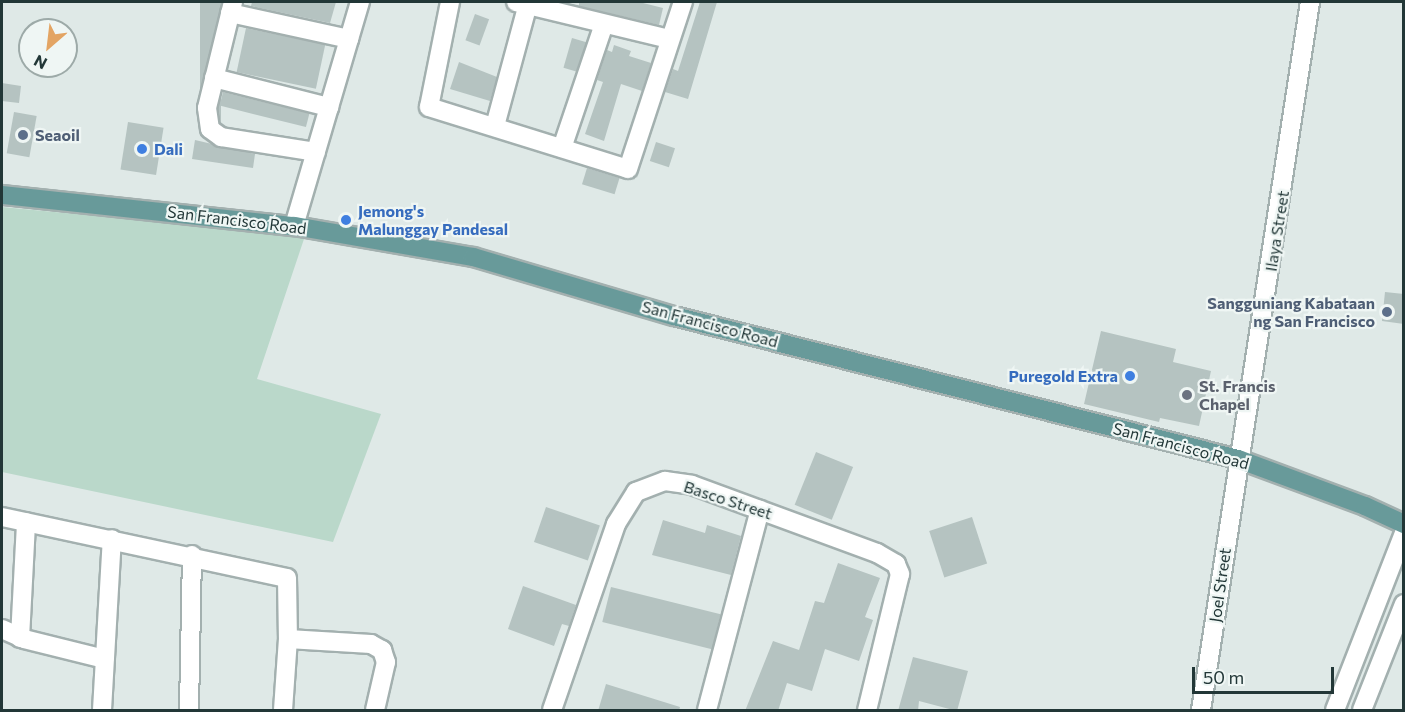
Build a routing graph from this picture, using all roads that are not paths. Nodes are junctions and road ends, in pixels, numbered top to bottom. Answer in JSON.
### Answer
{"nodes":[{"id":1,"x":360,"y":2,"type":"edge"},
{"id":2,"x":450,"y":2,"type":"edge"},
{"id":3,"x":682,"y":2,"type":"edge"},
{"id":4,"x":1310,"y":2,"type":"edge"},
{"id":5,"x":522,"y":3,"type":"edge"},
{"id":6,"x":231,"y":8,"type":"edge"},
{"id":7,"x":604,"y":24,"type":"junction"},
{"id":8,"x":349,"y":39,"type":"junction"},
{"id":9,"x":669,"y":39,"type":"junction"},
{"id":10,"x":214,"y":78,"type":"junction"},
{"id":11,"x":329,"y":107,"type":"junction"},
{"id":12,"x":495,"y":126,"type":"junction"},
{"id":13,"x":562,"y":148,"type":"junction"},
{"id":14,"x":315,"y":152,"type":"junction"},
{"id":15,"x":2,"y":195,"type":"edge"},
{"id":16,"x":294,"y":226,"type":"junction"},
{"id":17,"x":1238,"y":459,"type":"junction"},
{"id":18,"x":760,"y":510,"type":"junction"},
{"id":19,"x":2,"y":517,"type":"edge"},
{"id":20,"x":26,"y":522,"type":"junction"},
{"id":21,"x":1404,"y":524,"type":"edge"},
{"id":22,"x":1404,"y":533,"type":"edge"},
{"id":23,"x":112,"y":539,"type":"junction"},
{"id":24,"x":192,"y":555,"type":"junction"},
{"id":25,"x":1404,"y":604,"type":"edge"},
{"id":26,"x":2,"y":629,"type":"edge"},
{"id":27,"x":20,"y":638,"type":"junction"},
{"id":28,"x":288,"y":639,"type":"junction"},
{"id":29,"x":105,"y":659,"type":"junction"},
{"id":30,"x":102,"y":711,"type":"edge"},
{"id":31,"x":189,"y":711,"type":"edge"},
{"id":32,"x":283,"y":711,"type":"edge"},
{"id":33,"x":375,"y":711,"type":"edge"},
{"id":34,"x":552,"y":711,"type":"edge"},
{"id":35,"x":707,"y":711,"type":"edge"},
{"id":36,"x":867,"y":711,"type":"edge"},
{"id":37,"x":1201,"y":711,"type":"edge"},
{"id":38,"x":1335,"y":711,"type":"edge"},
{"id":39,"x":1362,"y":711,"type":"edge"}],
"edges":[{"from":1,"to":8,"type":"street"},
{"from":2,"to":12,"type":"street"},
{"from":3,"to":9,"type":"street"},
{"from":4,"to":17,"type":"street","name":"Ilaya Street"},
{"from":5,"to":7,"type":"street"},
{"from":5,"to":12,"type":"street"},
{"from":6,"to":8,"type":"street"},
{"from":6,"to":10,"type":"street"},
{"from":7,"to":9,"type":"street"},
{"from":7,"to":13,"type":"street"},
{"from":8,"to":11,"type":"street"},
{"from":9,"to":13,"type":"street"},
{"from":10,"to":11,"type":"street"},
{"from":10,"to":14,"type":"street"},
{"from":11,"to":14,"type":"street"},
{"from":12,"to":13,"type":"street"},
{"from":14,"to":16,"type":"street"},
{"from":15,"to":16,"type":"main road","name":"San Francisco Road"},
{"from":16,"to":17,"type":"main road","name":"San Francisco Road"},
{"from":17,"to":21,"type":"main road","name":"San Francisco Road"},
{"from":17,"to":37,"type":"street","name":"Joel Street"},
{"from":18,"to":34,"type":"street","name":"Basco Street"},
{"from":18,"to":35,"type":"street"},
{"from":18,"to":36,"type":"street","name":"Basco Street"},
{"from":19,"to":20,"type":"street"},
{"from":20,"to":23,"type":"street"},
{"from":20,"to":27,"type":"street"},
{"from":22,"to":38,"type":"street"},
{"from":23,"to":24,"type":"street"},
{"from":23,"to":29,"type":"street"},
{"from":24,"to":28,"type":"street"},
{"from":24,"to":31,"type":"street"},
{"from":25,"to":39,"type":"street"},
{"from":26,"to":27,"type":"street"},
{"from":27,"to":29,"type":"street"},
{"from":28,"to":32,"type":"street"},
{"from":28,"to":33,"type":"street"},
{"from":29,"to":30,"type":"street"}]}
